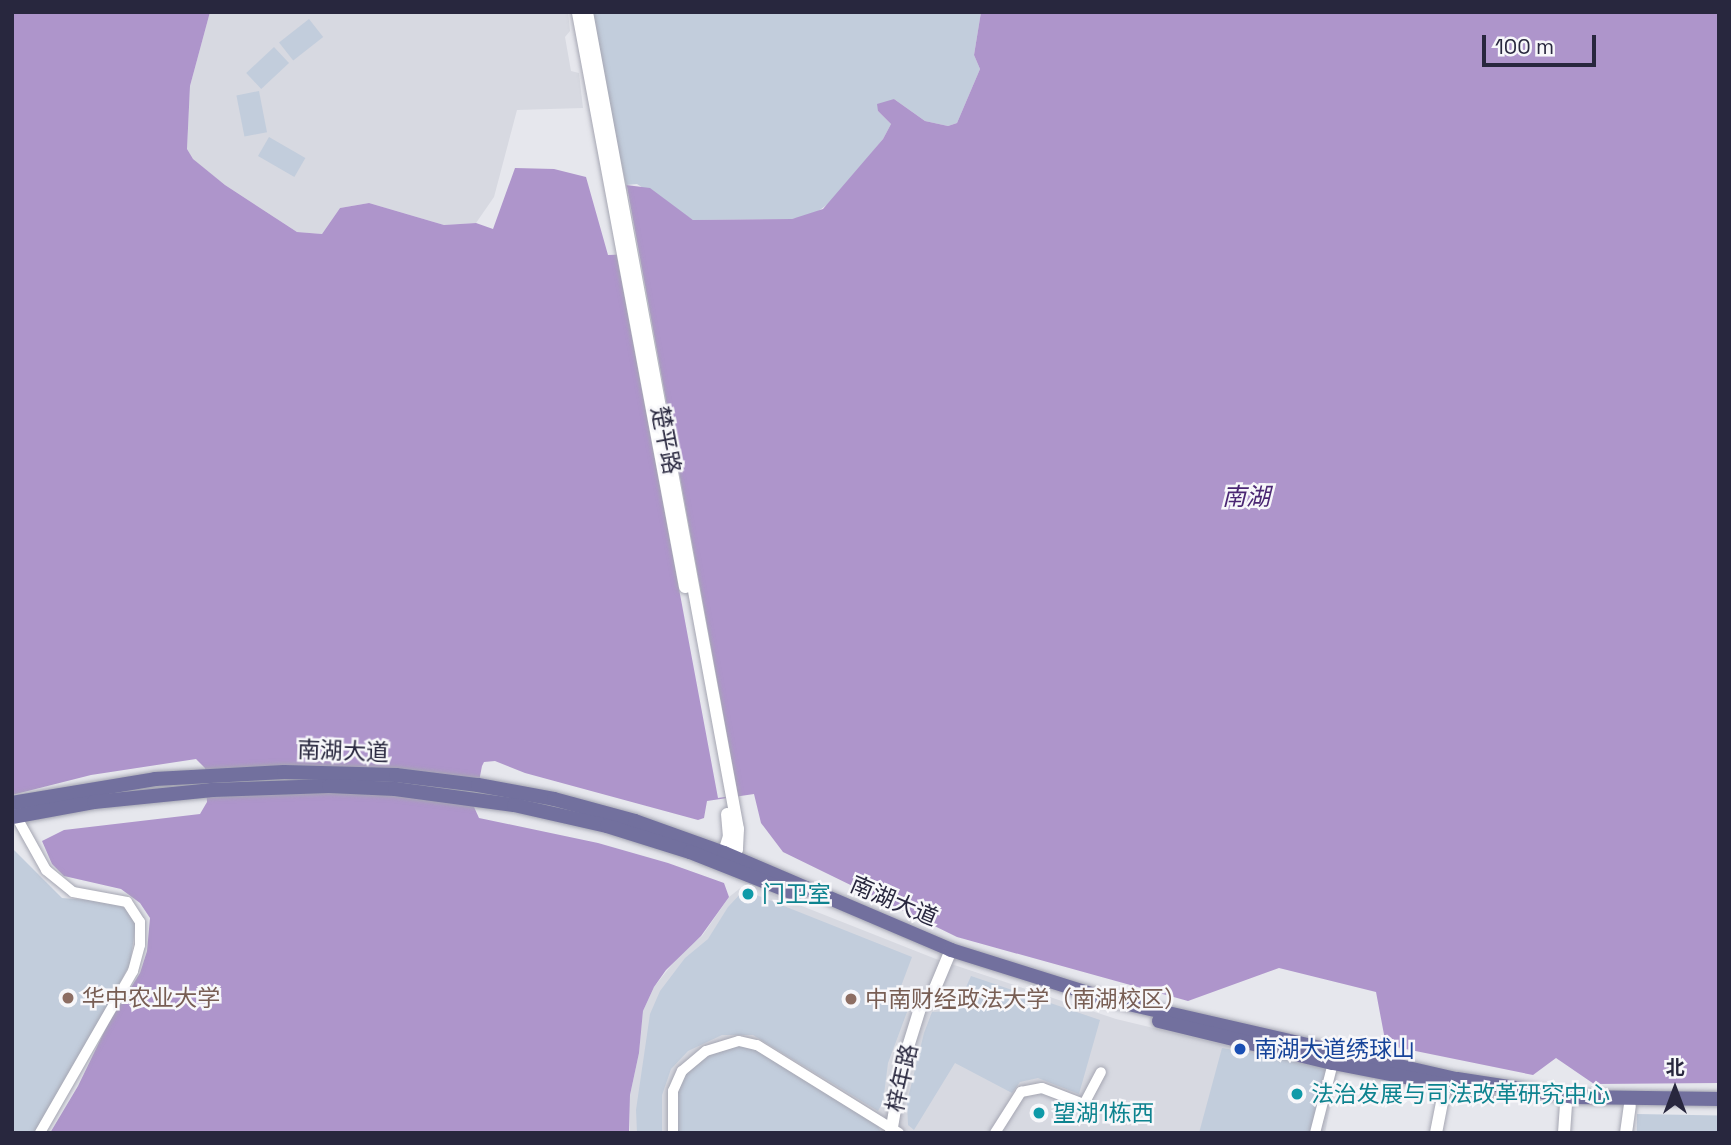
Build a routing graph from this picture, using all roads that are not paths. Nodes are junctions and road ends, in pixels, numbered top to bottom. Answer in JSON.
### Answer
{"nodes":[{"id":1,"x":578,"y":12,"type":"edge"},
{"id":2,"x":587,"y":12,"type":"edge"},
{"id":3,"x":599,"y":105,"type":"junction"},
{"id":4,"x":13,"y":810,"type":"edge"},
{"id":5,"x":727,"y":860,"type":"junction"},
{"id":6,"x":949,"y":953,"type":"junction"},
{"id":7,"x":1333,"y":1063,"type":"junction"},
{"id":8,"x":1101,"y":1073,"type":"dead end"},
{"id":9,"x":1445,"y":1087,"type":"junction"},
{"id":10,"x":1719,"y":1099,"type":"edge"},
{"id":11,"x":1566,"y":1105,"type":"junction"},
{"id":12,"x":1630,"y":1106,"type":"junction"},
{"id":13,"x":1719,"y":1108,"type":"edge"},
{"id":14,"x":894,"y":1131,"type":"edge"},
{"id":15,"x":40,"y":1133,"type":"edge"},
{"id":16,"x":673,"y":1133,"type":"edge"},
{"id":17,"x":995,"y":1133,"type":"edge"},
{"id":18,"x":1315,"y":1133,"type":"edge"},
{"id":19,"x":1436,"y":1133,"type":"edge"},
{"id":20,"x":1564,"y":1133,"type":"edge"},
{"id":21,"x":1626,"y":1133,"type":"edge"}],
"edges":[{"from":1,"to":3,"type":"main road","name":"楚平路"},
{"from":2,"to":3,"type":"main road","name":"楚平路"},
{"from":3,"to":5,"type":"main road","name":"楚平路"},
{"from":4,"to":5,"type":"main road","name":"南湖大道"},
{"from":4,"to":15,"type":"street"},
{"from":5,"to":6,"type":"main road","name":"南湖大道"},
{"from":6,"to":7,"type":"main road","name":"南湖大道"},
{"from":6,"to":10,"type":"main road","name":"南湖大道"},
{"from":6,"to":14,"type":"main road","name":"梓年路"},
{"from":7,"to":9,"type":"main road","name":"南湖大道"},
{"from":7,"to":18,"type":"street"},
{"from":8,"to":17,"type":"street"},
{"from":9,"to":11,"type":"main road","name":"南湖大道"},
{"from":9,"to":19,"type":"main road"},
{"from":11,"to":12,"type":"main road","name":"南湖大道"},
{"from":11,"to":20,"type":"main road"},
{"from":12,"to":13,"type":"main road","name":"南湖大道"},
{"from":12,"to":21,"type":"main road"},
{"from":14,"to":16,"type":"street"}]}
